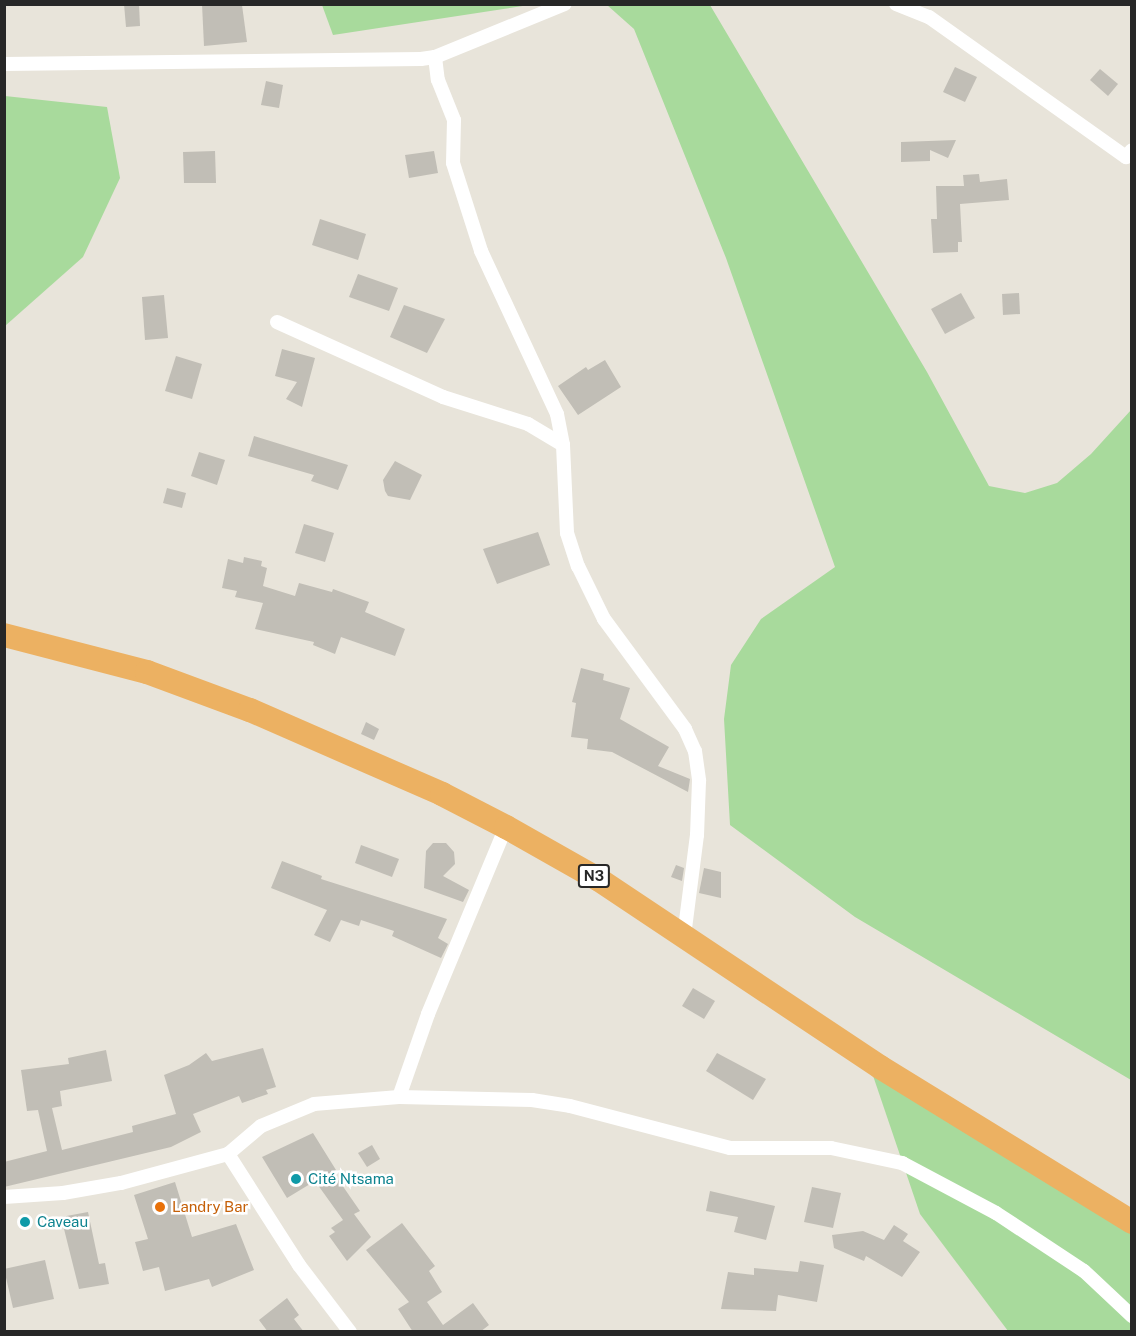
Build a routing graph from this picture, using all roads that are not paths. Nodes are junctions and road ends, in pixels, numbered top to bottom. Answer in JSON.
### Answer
{"nodes":[{"id":1,"x":565,"y":4,"type":"edge"},
{"id":2,"x":896,"y":4,"type":"edge"},
{"id":3,"x":435,"y":57,"type":"junction"},
{"id":4,"x":4,"y":64,"type":"edge"},
{"id":5,"x":1130,"y":156,"type":"edge"},
{"id":6,"x":277,"y":322,"type":"dead end"},
{"id":7,"x":563,"y":445,"type":"junction"},
{"id":8,"x":4,"y":635,"type":"edge"},
{"id":9,"x":506,"y":827,"type":"junction"},
{"id":10,"x":684,"y":936,"type":"junction"},
{"id":11,"x":399,"y":1097,"type":"junction"},
{"id":12,"x":228,"y":1154,"type":"junction"},
{"id":13,"x":4,"y":1197,"type":"edge"},
{"id":14,"x":1131,"y":1222,"type":"edge"},
{"id":15,"x":1131,"y":1316,"type":"edge"},
{"id":16,"x":350,"y":1332,"type":"edge"}],
"edges":[{"from":1,"to":3,"type":"street"},
{"from":2,"to":5,"type":"street"},
{"from":3,"to":4,"type":"street"},
{"from":3,"to":7,"type":"street"},
{"from":6,"to":7,"type":"street"},
{"from":7,"to":10,"type":"street"},
{"from":8,"to":9,"type":"highway","number":"N3"},
{"from":9,"to":10,"type":"highway","number":"N3"},
{"from":9,"to":11,"type":"street"},
{"from":10,"to":14,"type":"highway","number":"N3"},
{"from":11,"to":12,"type":"street"},
{"from":11,"to":15,"type":"street"},
{"from":12,"to":13,"type":"street"},
{"from":12,"to":16,"type":"street"}]}
